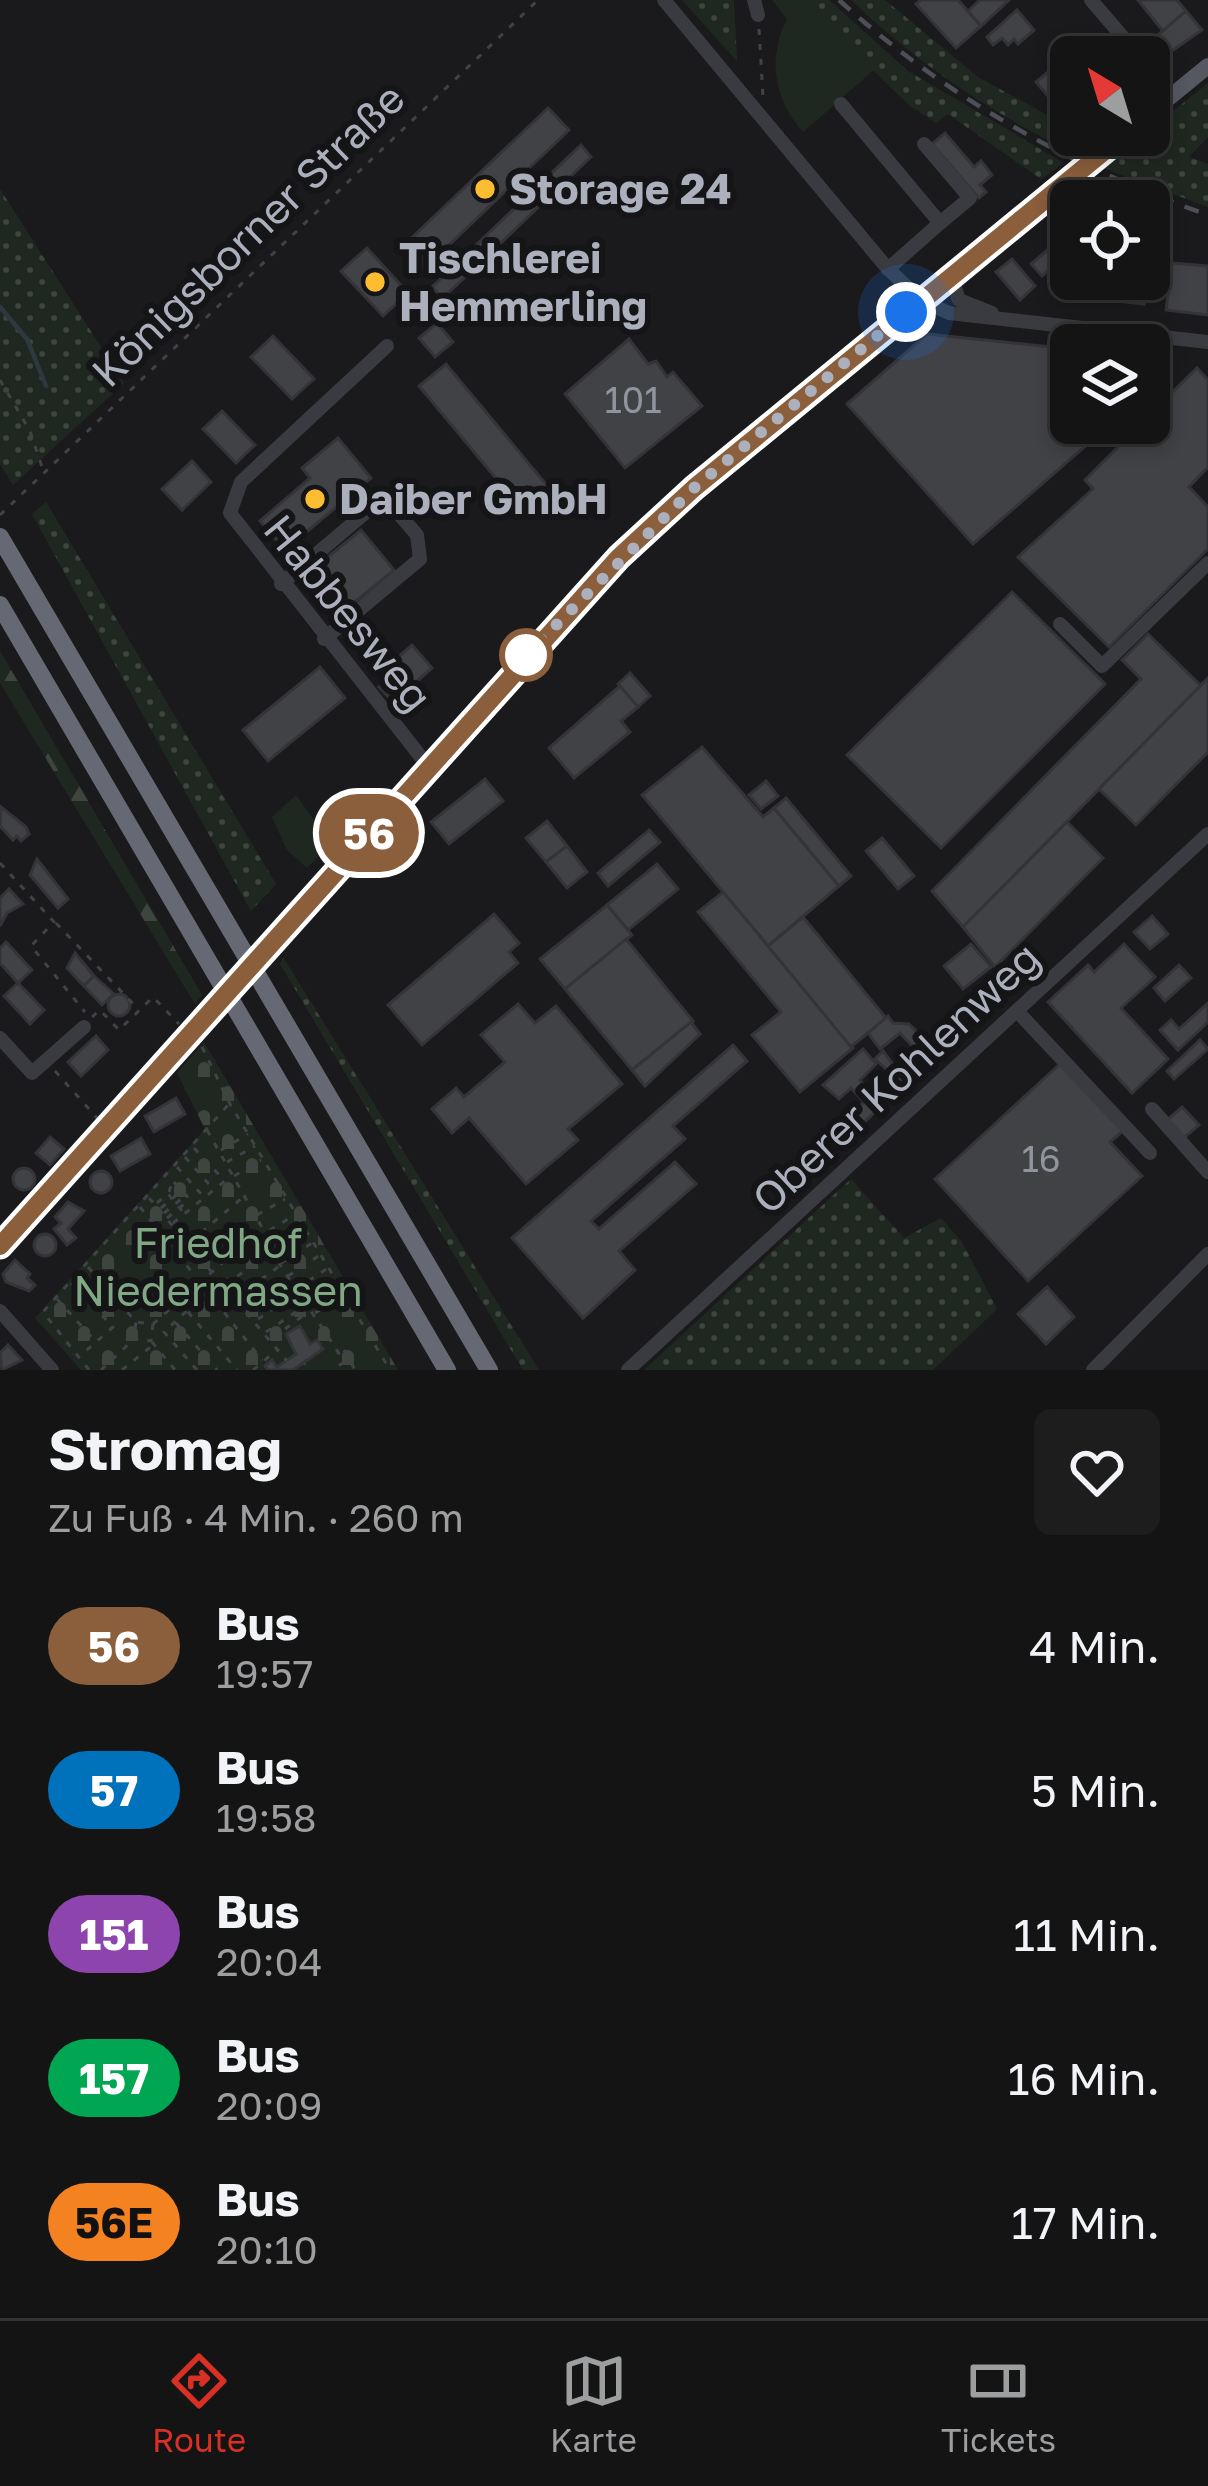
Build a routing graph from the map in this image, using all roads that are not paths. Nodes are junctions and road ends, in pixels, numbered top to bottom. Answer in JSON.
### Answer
{"nodes":[{"id":1,"x":664,"y":0,"type":"edge"},
{"id":2,"x":1090,"y":0,"type":"edge"},
{"id":3,"x":1122,"y":36,"type":"edge"},
{"id":4,"x":1208,"y":66,"type":"edge"},
{"id":5,"x":1170,"y":92,"type":"edge"},
{"id":6,"x":1173,"y":95,"type":"junction"},
{"id":7,"x":1170,"y":97,"type":"edge"},
{"id":8,"x":841,"y":104,"type":"dead end"},
{"id":9,"x":924,"y":144,"type":"dead end"},
{"id":10,"x":1098,"y":156,"type":"edge"},
{"id":11,"x":940,"y":224,"type":"junction"},
{"id":12,"x":888,"y":268,"type":"junction"},
{"id":13,"x":951,"y":276,"type":"junction"},
{"id":14,"x":921,"y":300,"type":"junction"},
{"id":15,"x":1013,"y":322,"type":"junction"},
{"id":16,"x":1208,"y":342,"type":"edge"},
{"id":17,"x":387,"y":346,"type":"dead end"},
{"id":18,"x":0,"y":537,"type":"edge"},
{"id":19,"x":1208,"y":563,"type":"edge"},
{"id":20,"x":280,"y":584,"type":"junction"},
{"id":21,"x":0,"y":605,"type":"edge"},
{"id":22,"x":1060,"y":624,"type":"dead end"},
{"id":23,"x":324,"y":639,"type":"junction"},
{"id":24,"x":428,"y":766,"type":"junction"},
{"id":25,"x":1208,"y":834,"type":"edge"},
{"id":26,"x":1017,"y":1011,"type":"junction"},
{"id":27,"x":84,"y":1027,"type":"dead end"},
{"id":28,"x":0,"y":1038,"type":"edge"},
{"id":29,"x":1152,"y":1109,"type":"dead end"},
{"id":30,"x":1150,"y":1154,"type":"dead end"},
{"id":31,"x":1208,"y":1172,"type":"edge"},
{"id":32,"x":0,"y":1246,"type":"edge"},
{"id":33,"x":1208,"y":1254,"type":"edge"},
{"id":34,"x":0,"y":1311,"type":"edge"},
{"id":35,"x":52,"y":1370,"type":"edge"},
{"id":36,"x":448,"y":1370,"type":"edge"},
{"id":37,"x":489,"y":1370,"type":"edge"},
{"id":38,"x":628,"y":1370,"type":"edge"},
{"id":39,"x":1093,"y":1370,"type":"edge"}],
"edges":[{"from":1,"to":12,"type":"street"},
{"from":2,"to":3,"type":"street"},
{"from":4,"to":6,"type":"main road"},
{"from":5,"to":6,"type":"street"},
{"from":6,"to":7,"type":"main road"},
{"from":8,"to":11,"type":"street"},
{"from":9,"to":11,"type":"street"},
{"from":10,"to":13,"type":"main road"},
{"from":11,"to":12,"type":"street"},
{"from":12,"to":14,"type":"street"},
{"from":13,"to":14,"type":"main road"},
{"from":13,"to":15,"type":"street"},
{"from":14,"to":15,"type":"street"},
{"from":14,"to":24,"type":"main road"},
{"from":15,"to":16,"type":"street"},
{"from":17,"to":20,"type":"street","name":"Habbesweg"},
{"from":18,"to":37,"type":"highway"},
{"from":19,"to":22,"type":"street"},
{"from":20,"to":23,"type":"street","name":"Habbesweg"},
{"from":20,"to":23,"type":"street"},
{"from":21,"to":36,"type":"highway"},
{"from":23,"to":24,"type":"street","name":"Habbesweg"},
{"from":24,"to":32,"type":"main road"},
{"from":25,"to":26,"type":"street","name":"Oberer Kohlenweg"},
{"from":26,"to":30,"type":"street"},
{"from":26,"to":38,"type":"street","name":"Oberer Kohlenweg"},
{"from":27,"to":28,"type":"street"},
{"from":29,"to":31,"type":"street"},
{"from":33,"to":39,"type":"street"},
{"from":34,"to":35,"type":"street"}]}
